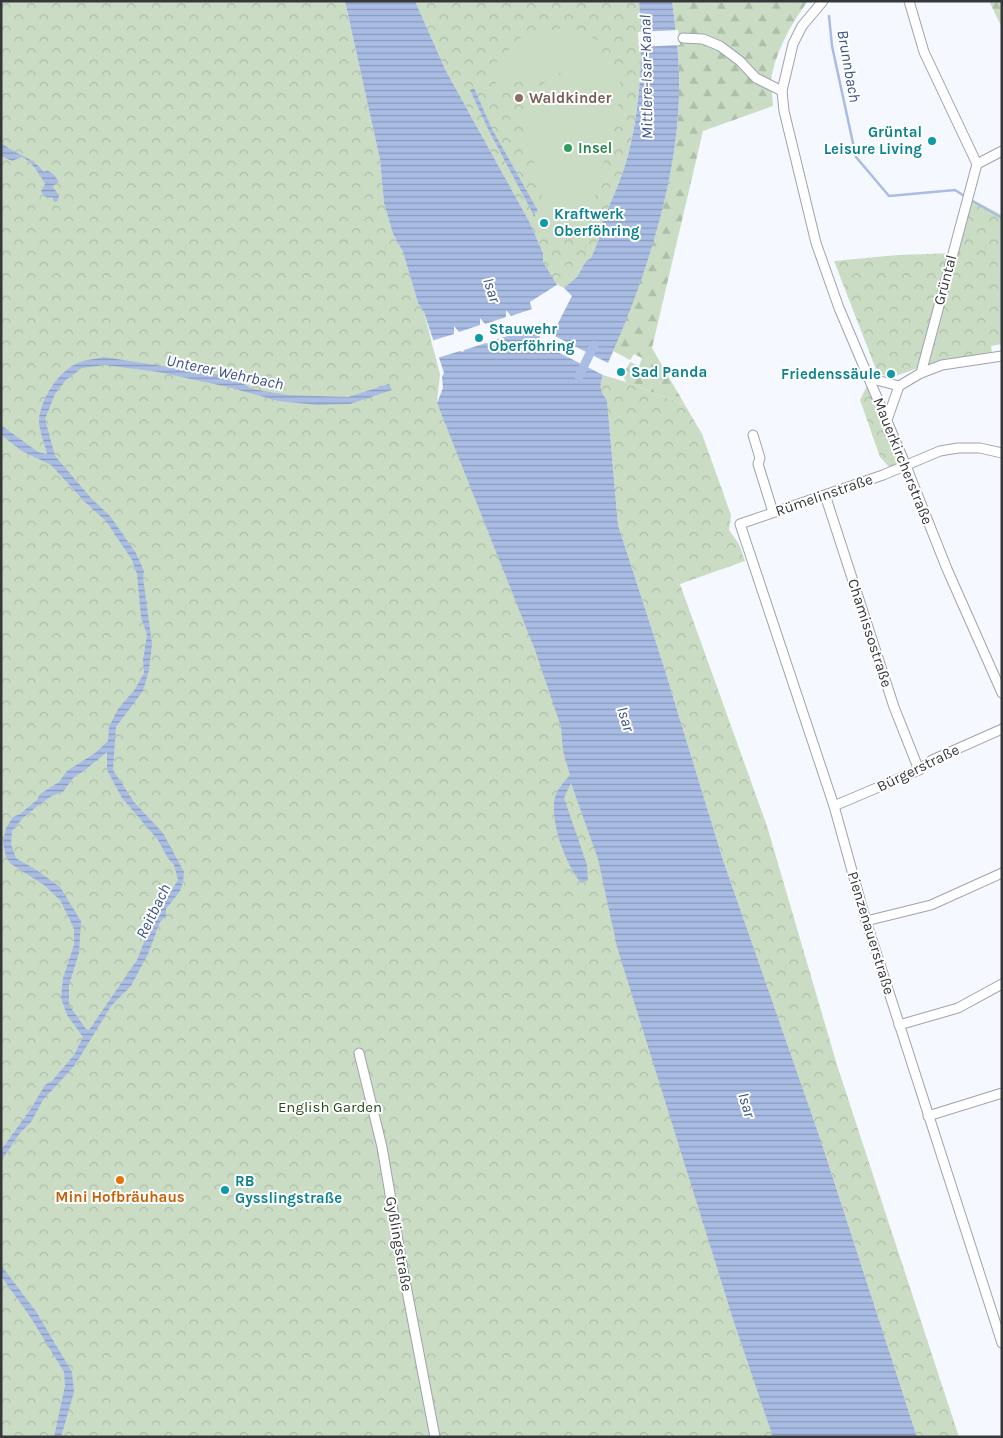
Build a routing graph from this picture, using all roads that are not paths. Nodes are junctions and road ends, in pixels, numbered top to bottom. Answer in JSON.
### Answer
{"nodes":[{"id":1,"x":823,"y":1,"type":"edge"},
{"id":2,"x":908,"y":1,"type":"edge"},
{"id":3,"x":683,"y":38,"type":"dead end"},
{"id":4,"x":782,"y":91,"type":"junction"},
{"id":5,"x":1002,"y":151,"type":"edge"},
{"id":6,"x":977,"y":164,"type":"junction"},
{"id":7,"x":1002,"y":356,"type":"edge"},
{"id":8,"x":921,"y":373,"type":"junction"},
{"id":9,"x":869,"y":378,"type":"junction"},
{"id":10,"x":899,"y":386,"type":"junction"},
{"id":11,"x":887,"y":420,"type":"junction"},
{"id":12,"x":753,"y":435,"type":"dead end"},
{"id":13,"x":1002,"y":453,"type":"edge"},
{"id":14,"x":906,"y":466,"type":"junction"},
{"id":15,"x":825,"y":495,"type":"junction"},
{"id":16,"x":773,"y":512,"type":"junction"},
{"id":17,"x":740,"y":524,"type":"joint"},
{"id":18,"x":1002,"y":693,"type":"edge"},
{"id":19,"x":1002,"y":729,"type":"edge"},
{"id":20,"x":919,"y":770,"type":"junction"},
{"id":21,"x":834,"y":806,"type":"junction"},
{"id":22,"x":1002,"y":873,"type":"edge"},
{"id":23,"x":866,"y":921,"type":"junction"},
{"id":24,"x":1002,"y":984,"type":"edge"},
{"id":25,"x":899,"y":1025,"type":"junction"},
{"id":26,"x":359,"y":1053,"type":"dead end"},
{"id":27,"x":1002,"y":1093,"type":"edge"},
{"id":28,"x":928,"y":1116,"type":"junction"},
{"id":29,"x":1002,"y":1344,"type":"edge"},
{"id":30,"x":435,"y":1437,"type":"edge"}],
"edges":[{"from":1,"to":4,"type":"street","name":"Mauerkircherstraße"},
{"from":2,"to":6,"type":"street"},
{"from":3,"to":4,"type":"street"},
{"from":4,"to":9,"type":"street","name":"Mauerkircherstraße"},
{"from":5,"to":6,"type":"street"},
{"from":6,"to":8,"type":"street","name":"Grüntal"},
{"from":7,"to":8,"type":"street"},
{"from":8,"to":10,"type":"street"},
{"from":9,"to":10,"type":"street"},
{"from":9,"to":11,"type":"street","name":"Mauerkircherstraße"},
{"from":10,"to":11,"type":"street"},
{"from":11,"to":14,"type":"street","name":"Mauerkircherstraße"},
{"from":12,"to":16,"type":"street"},
{"from":13,"to":14,"type":"street","name":"Rümelinstraße"},
{"from":14,"to":15,"type":"street","name":"Rümelinstraße"},
{"from":14,"to":18,"type":"street","name":"Mauerkircherstraße"},
{"from":15,"to":16,"type":"street","name":"Rümelinstraße"},
{"from":15,"to":20,"type":"street","name":"Chamissostraße"},
{"from":16,"to":17,"type":"street","name":"Rümelinstraße"},
{"from":17,"to":21,"type":"street","name":"Pienzenauerstraße"},
{"from":19,"to":20,"type":"street","name":"Bürgerstraße"},
{"from":20,"to":21,"type":"street","name":"Bürgerstraße"},
{"from":21,"to":23,"type":"street","name":"Pienzenauerstraße"},
{"from":22,"to":23,"type":"street"},
{"from":23,"to":25,"type":"street","name":"Pienzenauerstraße"},
{"from":24,"to":25,"type":"street"},
{"from":25,"to":28,"type":"street","name":"Pienzenauerstraße"},
{"from":26,"to":30,"type":"street","name":"Gyßlingstraße"},
{"from":27,"to":28,"type":"street"},
{"from":28,"to":29,"type":"street","name":"Pienzenauerstraße"}]}
